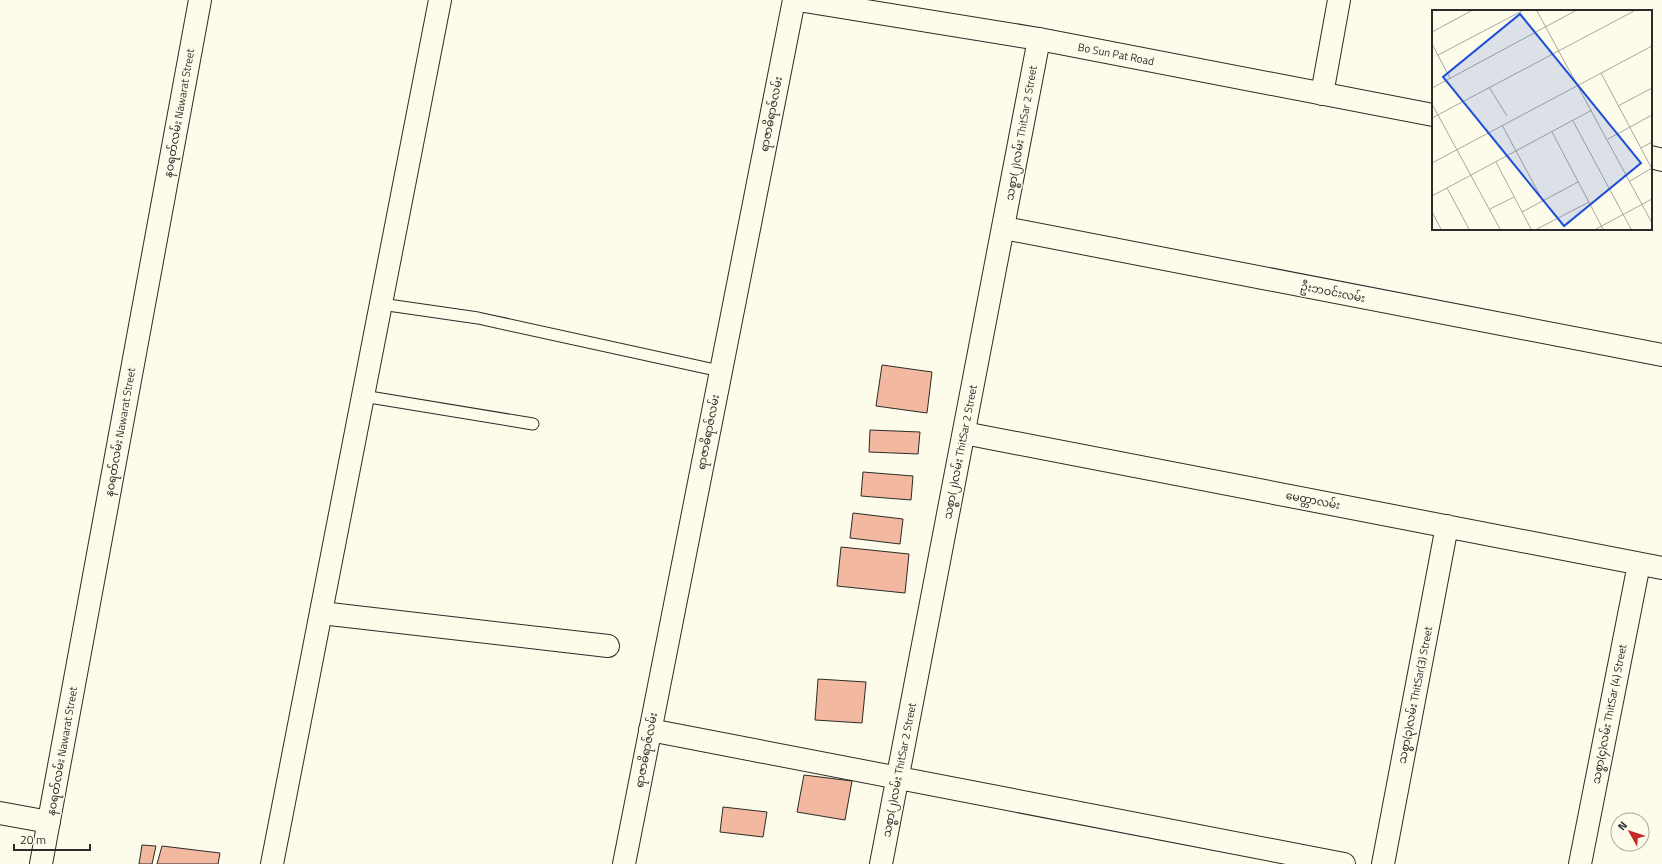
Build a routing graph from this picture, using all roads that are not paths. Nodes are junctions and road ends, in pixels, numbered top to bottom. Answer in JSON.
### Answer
{"nodes":[{"id":1,"x":200,"y":0,"type":"edge"},
{"id":2,"x":440,"y":0,"type":"edge"},
{"id":3,"x":794,"y":0,"type":"edge"},
{"id":4,"x":798,"y":0,"type":"edge"},
{"id":5,"x":1339,"y":0,"type":"edge"},
{"id":6,"x":1039,"y":39,"type":"junction"},
{"id":7,"x":1322,"y":94,"type":"junction"},
{"id":8,"x":1432,"y":115,"type":"edge"},
{"id":9,"x":1652,"y":158,"type":"edge"},
{"id":10,"x":1662,"y":160,"type":"edge"},
{"id":11,"x":1004,"y":228,"type":"junction"},
{"id":12,"x":381,"y":304,"type":"junction"},
{"id":13,"x":1662,"y":355,"type":"edge"},
{"id":14,"x":720,"y":371,"type":"junction"},
{"id":15,"x":363,"y":396,"type":"junction"},
{"id":16,"x":533,"y":424,"type":"dead end"},
{"id":17,"x":964,"y":433,"type":"junction"},
{"id":18,"x":1447,"y":526,"type":"junction"},
{"id":19,"x":1638,"y":564,"type":"junction"},
{"id":20,"x":1662,"y":568,"type":"edge"},
{"id":21,"x":321,"y":613,"type":"junction"},
{"id":22,"x":608,"y":646,"type":"dead end"},
{"id":23,"x":650,"y":730,"type":"junction"},
{"id":24,"x":898,"y":778,"type":"junction"},
{"id":25,"x":0,"y":813,"type":"edge"},
{"id":26,"x":49,"y":822,"type":"junction"},
{"id":27,"x":41,"y":864,"type":"edge"},
{"id":28,"x":272,"y":864,"type":"edge"},
{"id":29,"x":624,"y":864,"type":"edge"},
{"id":30,"x":881,"y":864,"type":"edge"},
{"id":31,"x":1344,"y":864,"type":"edge"},
{"id":32,"x":1383,"y":864,"type":"edge"},
{"id":33,"x":1580,"y":864,"type":"edge"}],
"edges":[{"from":1,"to":26,"type":"street","name":"နဝရတ်လမ်း Nawarat Street"},
{"from":2,"to":12,"type":"street"},
{"from":3,"to":14,"type":"street","name":"ရာဇာဓိရာဇ်လမ်း"},
{"from":4,"to":6,"type":"street","name":"Bo Sun Pat Road"},
{"from":5,"to":7,"type":"street"},
{"from":6,"to":7,"type":"street","name":"Bo Sun Pat Road"},
{"from":6,"to":11,"type":"street","name":"သစ္စာ(၂)လမ်း ThitSar 2 Street"},
{"from":7,"to":8,"type":"street","name":"Bo Sun Pat Road"},
{"from":9,"to":10,"type":"street"},
{"from":11,"to":13,"type":"street","name":"ဦးဘဝင်းလမ်း"},
{"from":11,"to":17,"type":"street","name":"သစ္စာ(၂)လမ်း ThitSar 2 Street"},
{"from":12,"to":14,"type":"lane"},
{"from":12,"to":15,"type":"street"},
{"from":14,"to":23,"type":"street","name":"ရာဇာဓိရာဇ်လမ်း"},
{"from":15,"to":16,"type":"lane"},
{"from":15,"to":21,"type":"street"},
{"from":17,"to":18,"type":"street","name":"မေတ္တာလမ်း"},
{"from":17,"to":24,"type":"street","name":"သစ္စာ(၂)လမ်း ThitSar 2 Street"},
{"from":18,"to":19,"type":"street","name":"မေတ္တာလမ်း"},
{"from":18,"to":32,"type":"street","name":"သစ္စာ(၃)လမ်း ThitSar(3) Street"},
{"from":19,"to":20,"type":"street","name":"မေတ္တာလမ်း"},
{"from":19,"to":33,"type":"street","name":"သစ္စာ(၄)လမ်း ThitSar (4) Street"},
{"from":21,"to":22,"type":"street"},
{"from":21,"to":28,"type":"street"},
{"from":23,"to":24,"type":"street"},
{"from":23,"to":29,"type":"street","name":"ရာဇာဓိရာဇ်လမ်း"},
{"from":24,"to":30,"type":"street","name":"သစ္စာ(၂)လမ်း ThitSar 2 Street"},
{"from":24,"to":31,"type":"street"},
{"from":25,"to":26,"type":"street"},
{"from":26,"to":27,"type":"street","name":"နဝရတ်လမ်း Nawarat Street"}]}
